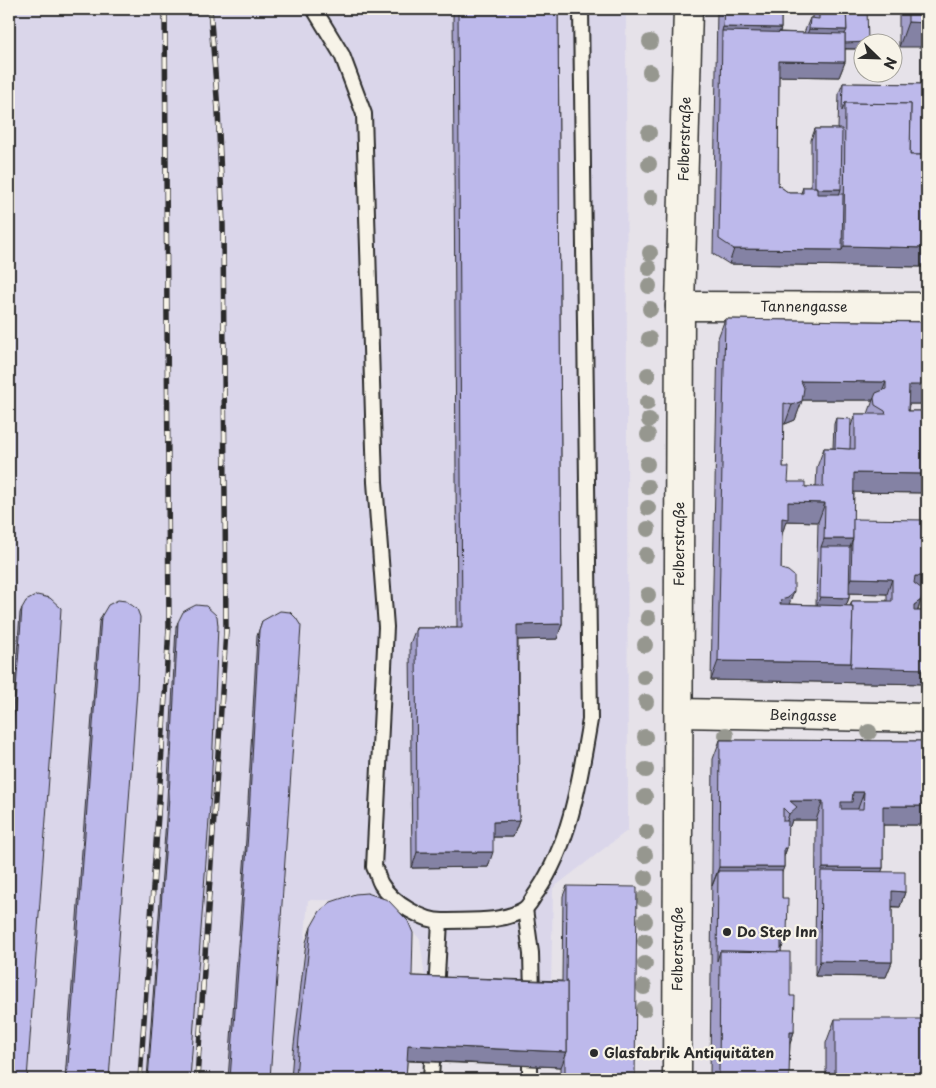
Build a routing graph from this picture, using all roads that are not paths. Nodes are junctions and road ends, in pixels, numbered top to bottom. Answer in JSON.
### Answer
{"nodes":[{"id":1,"x":314,"y":9,"type":"edge"},
{"id":2,"x":581,"y":9,"type":"edge"},
{"id":3,"x":688,"y":9,"type":"edge"},
{"id":4,"x":680,"y":306,"type":"junction"},
{"id":5,"x":927,"y":307,"type":"edge"},
{"id":6,"x":679,"y":713,"type":"junction"},
{"id":7,"x":927,"y":718,"type":"edge"},
{"id":8,"x":525,"y":910,"type":"junction"},
{"id":9,"x":440,"y":921,"type":"junction"},
{"id":10,"x":436,"y":993,"type":"edge"},
{"id":11,"x":532,"y":995,"type":"edge"},
{"id":12,"x":432,"y":1062,"type":"edge"},
{"id":13,"x":431,"y":1079,"type":"edge"},
{"id":14,"x":677,"y":1079,"type":"edge"}],
"edges":[{"from":1,"to":9,"type":"lane"},
{"from":2,"to":8,"type":"lane"},
{"from":3,"to":4,"type":"main road","name":"Felberstraße"},
{"from":4,"to":5,"type":"main road","name":"Tannengasse"},
{"from":4,"to":6,"type":"main road","name":"Felberstraße"},
{"from":6,"to":7,"type":"main road","name":"Beingasse"},
{"from":6,"to":14,"type":"main road","name":"Felberstraße"},
{"from":8,"to":9,"type":"lane"},
{"from":8,"to":11,"type":"lane"},
{"from":9,"to":10,"type":"lane"},
{"from":12,"to":13,"type":"lane"}]}
